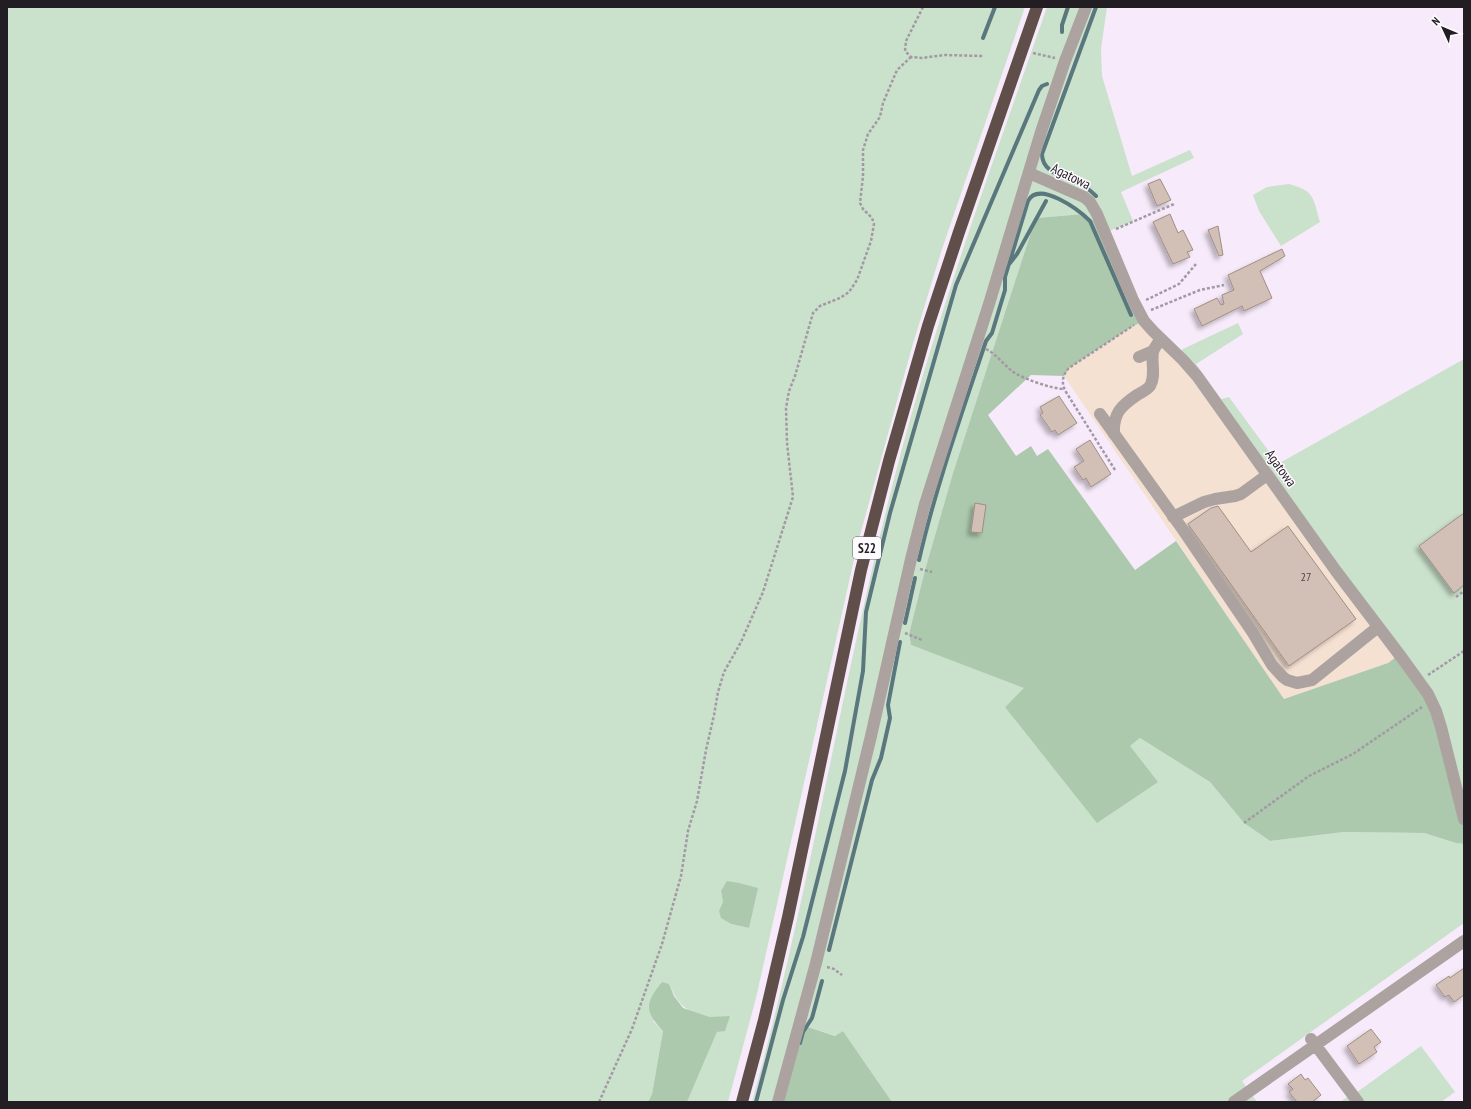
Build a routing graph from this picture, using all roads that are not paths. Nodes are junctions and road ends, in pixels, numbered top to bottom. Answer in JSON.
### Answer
{"nodes":[{"id":1,"x":1037,"y":7,"type":"edge"},
{"id":2,"x":1086,"y":7,"type":"edge"},
{"id":3,"x":1029,"y":173,"type":"junction"},
{"id":4,"x":1161,"y":339,"type":"junction"},
{"id":5,"x":1153,"y":351,"type":"junction"},
{"id":6,"x":1138,"y":357,"type":"dead end"},
{"id":7,"x":1100,"y":414,"type":"dead end"},
{"id":8,"x":1114,"y":434,"type":"junction"},
{"id":9,"x":1267,"y":475,"type":"junction"},
{"id":10,"x":1173,"y":517,"type":"junction"},
{"id":11,"x":1378,"y":627,"type":"junction"},
{"id":12,"x":1464,"y":818,"type":"edge"},
{"id":13,"x":1464,"y":941,"type":"edge"},
{"id":14,"x":1313,"y":1041,"type":"junction"},
{"id":15,"x":742,"y":1102,"type":"edge"},
{"id":16,"x":778,"y":1102,"type":"edge"},
{"id":17,"x":1234,"y":1102,"type":"edge"},
{"id":18,"x":1358,"y":1102,"type":"edge"}],
"edges":[{"from":1,"to":15,"type":"highway","number":"S22"},
{"from":2,"to":3,"type":"street"},
{"from":3,"to":4,"type":"street","name":"Agatowa"},
{"from":3,"to":16,"type":"street"},
{"from":4,"to":5,"type":"street"},
{"from":4,"to":9,"type":"street","name":"Agatowa"},
{"from":5,"to":6,"type":"street"},
{"from":5,"to":8,"type":"street"},
{"from":7,"to":8,"type":"street"},
{"from":8,"to":10,"type":"street"},
{"from":9,"to":10,"type":"street"},
{"from":9,"to":11,"type":"street","name":"Agatowa"},
{"from":10,"to":11,"type":"street"},
{"from":11,"to":12,"type":"street","name":"Agatowa"},
{"from":13,"to":14,"type":"street"},
{"from":14,"to":17,"type":"street"},
{"from":14,"to":18,"type":"street"}]}
